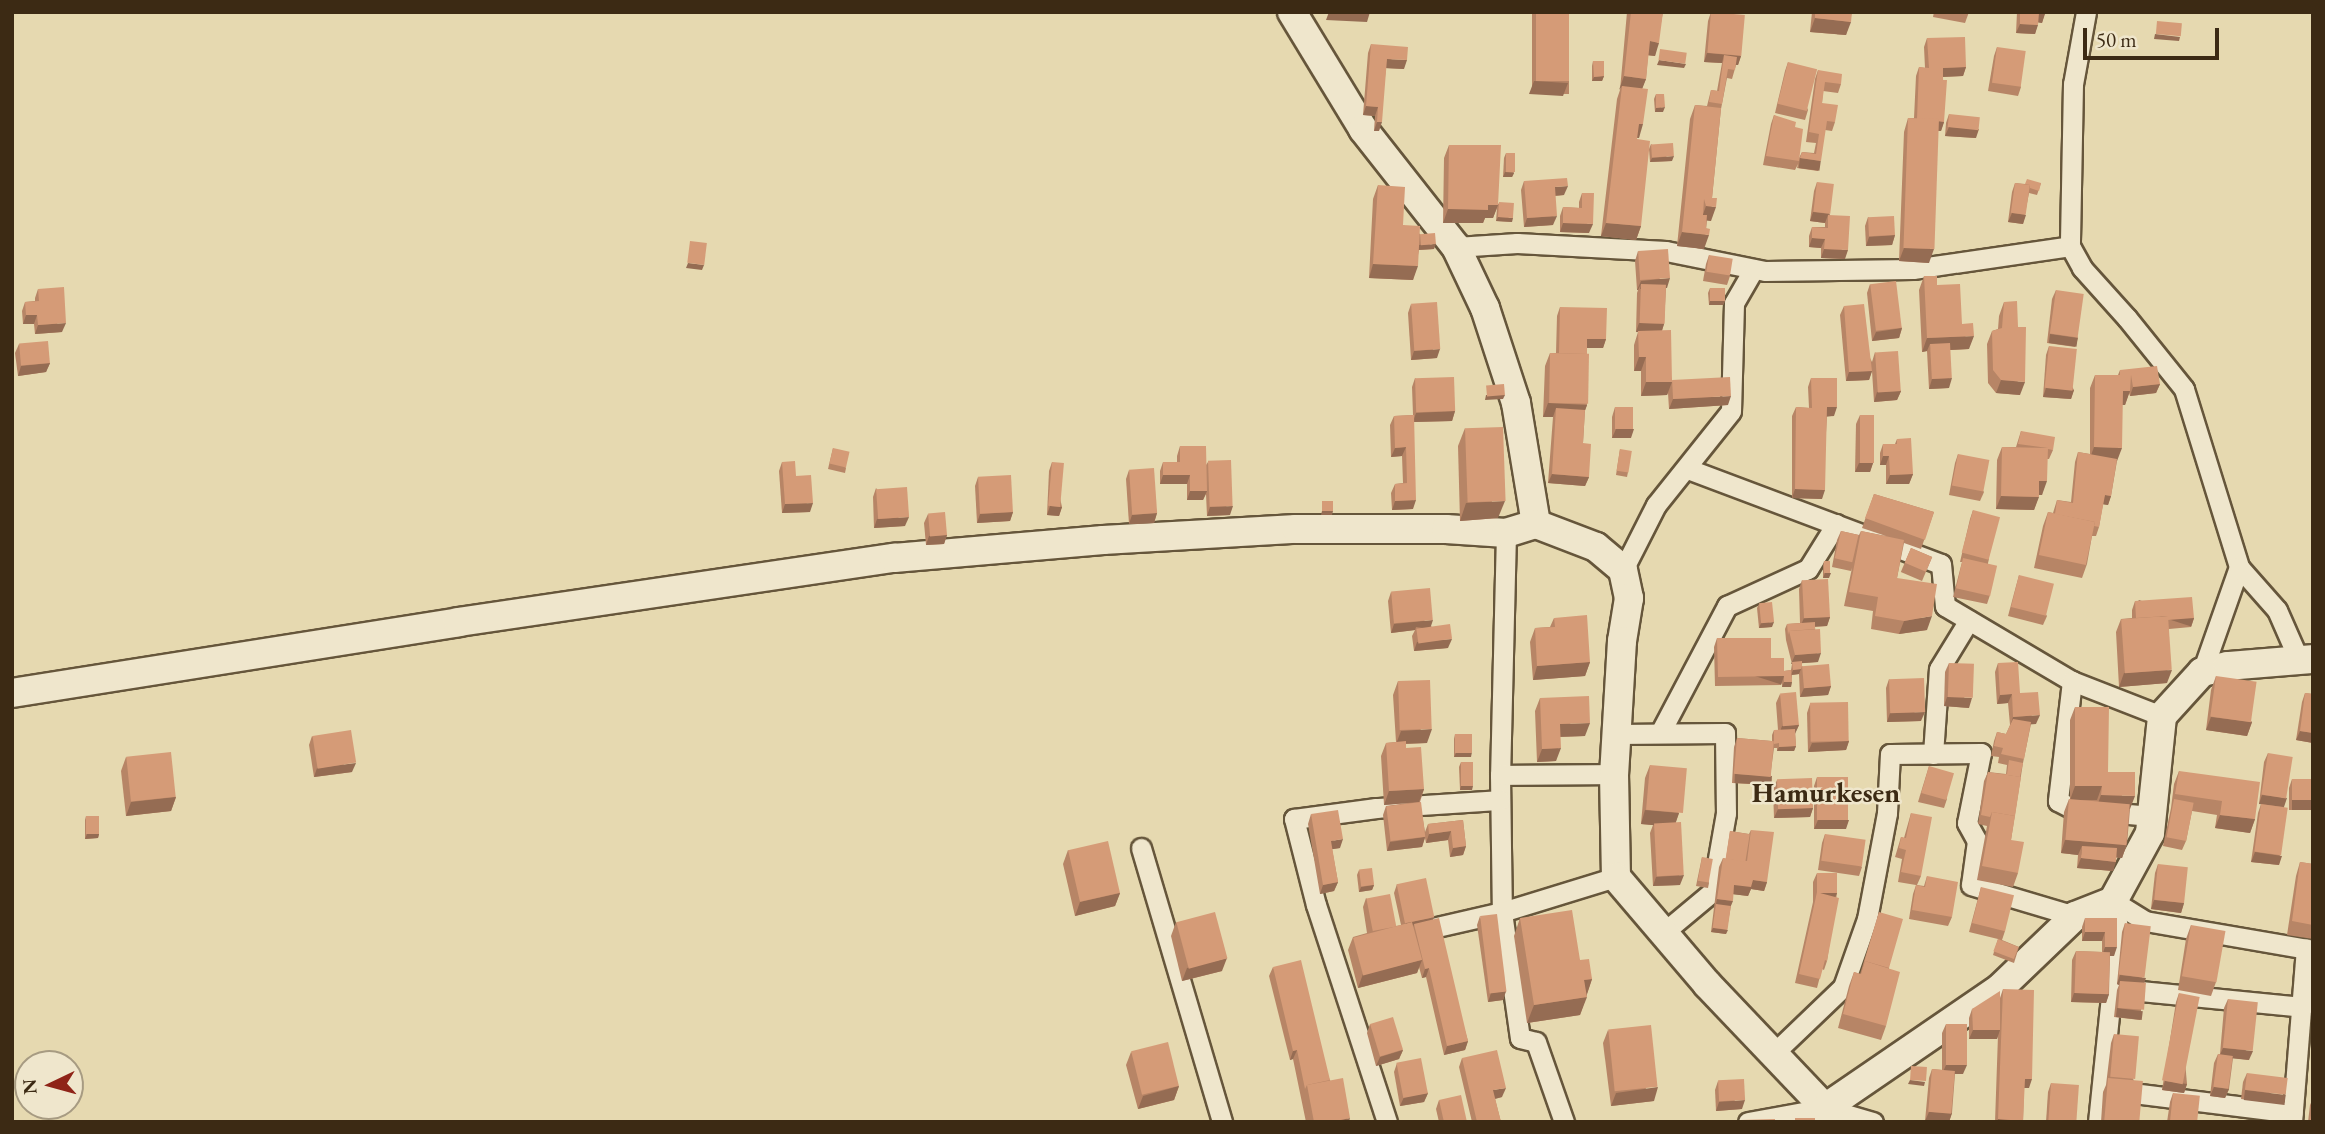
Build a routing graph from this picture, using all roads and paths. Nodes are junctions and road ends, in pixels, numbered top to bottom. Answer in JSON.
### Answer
{"nodes":[{"id":1,"x":1292,"y":12,"type":"edge"},
{"id":2,"x":2086,"y":12,"type":"edge"},
{"id":3,"x":2070,"y":246,"type":"junction"},
{"id":4,"x":1456,"y":247,"type":"junction"},
{"id":5,"x":1754,"y":268,"type":"junction"},
{"id":6,"x":1688,"y":469,"type":"junction"},
{"id":7,"x":1536,"y":524,"type":"junction"},
{"id":8,"x":1836,"y":524,"type":"junction"},
{"id":9,"x":1506,"y":533,"type":"junction"},
{"id":10,"x":2239,"y":567,"type":"junction"},
{"id":11,"x":1623,"y":570,"type":"junction"},
{"id":12,"x":1969,"y":620,"type":"junction"},
{"id":13,"x":2306,"y":660,"type":"edge"},
{"id":14,"x":2202,"y":672,"type":"junction"},
{"id":15,"x":2072,"y":681,"type":"junction"},
{"id":16,"x":12,"y":693,"type":"edge"},
{"id":17,"x":2162,"y":716,"type":"junction"},
{"id":18,"x":1660,"y":733,"type":"junction"},
{"id":19,"x":1616,"y":734,"type":"junction"},
{"id":20,"x":1933,"y":754,"type":"junction"},
{"id":21,"x":1614,"y":774,"type":"junction"},
{"id":22,"x":1500,"y":775,"type":"junction"},
{"id":23,"x":1500,"y":800,"type":"junction"},
{"id":24,"x":2151,"y":816,"type":"junction"},
{"id":25,"x":1141,"y":848,"type":"dead end"},
{"id":26,"x":1616,"y":877,"type":"junction"},
{"id":27,"x":2113,"y":901,"type":"junction"},
{"id":28,"x":1502,"y":912,"type":"junction"},
{"id":29,"x":2075,"y":916,"type":"junction"},
{"id":30,"x":1663,"y":933,"type":"junction"},
{"id":31,"x":1395,"y":936,"type":"edge"},
{"id":32,"x":2310,"y":949,"type":"edge"},
{"id":33,"x":2112,"y":988,"type":"junction"},
{"id":34,"x":2302,"y":1007,"type":"junction"},
{"id":35,"x":1773,"y":1054,"type":"junction"},
{"id":36,"x":2102,"y":1089,"type":"junction"},
{"id":37,"x":1825,"y":1115,"type":"edge"},
{"id":38,"x":2292,"y":1117,"type":"edge"},
{"id":39,"x":1222,"y":1122,"type":"edge"},
{"id":40,"x":1387,"y":1122,"type":"edge"},
{"id":41,"x":1564,"y":1122,"type":"edge"},
{"id":42,"x":1748,"y":1122,"type":"edge"},
{"id":43,"x":1873,"y":1122,"type":"edge"},
{"id":44,"x":2098,"y":1122,"type":"edge"}],
"edges":[{"from":1,"to":4,"type":"street"},
{"from":2,"to":3,"type":"street"},
{"from":3,"to":5,"type":"street"},
{"from":3,"to":10,"type":"street"},
{"from":4,"to":5,"type":"street"},
{"from":4,"to":7,"type":"street"},
{"from":5,"to":6,"type":"street"},
{"from":6,"to":8,"type":"street"},
{"from":6,"to":11,"type":"street"},
{"from":7,"to":9,"type":"street"},
{"from":7,"to":11,"type":"street"},
{"from":8,"to":12,"type":"street"},
{"from":8,"to":18,"type":"street"},
{"from":9,"to":16,"type":"street"},
{"from":9,"to":22,"type":"street"},
{"from":10,"to":13,"type":"street"},
{"from":10,"to":14,"type":"street"},
{"from":11,"to":19,"type":"street"},
{"from":12,"to":15,"type":"street"},
{"from":12,"to":20,"type":"street"},
{"from":13,"to":14,"type":"street"},
{"from":14,"to":17,"type":"street"},
{"from":15,"to":17,"type":"street"},
{"from":15,"to":24,"type":"street"},
{"from":17,"to":24,"type":"street"},
{"from":18,"to":19,"type":"street"},
{"from":18,"to":30,"type":"street"},
{"from":19,"to":21,"type":"street"},
{"from":20,"to":29,"type":"street"},
{"from":20,"to":35,"type":"street"},
{"from":21,"to":22,"type":"street"},
{"from":21,"to":26,"type":"street"},
{"from":22,"to":23,"type":"street"},
{"from":23,"to":28,"type":"street"},
{"from":23,"to":40,"type":"street"},
{"from":24,"to":27,"type":"street"},
{"from":25,"to":39,"type":"street"},
{"from":26,"to":28,"type":"street"},
{"from":26,"to":30,"type":"street"},
{"from":27,"to":29,"type":"street"},
{"from":27,"to":32,"type":"street"},
{"from":27,"to":33,"type":"street"},
{"from":28,"to":31,"type":"street"},
{"from":28,"to":41,"type":"street"},
{"from":29,"to":37,"type":"street"},
{"from":30,"to":35,"type":"street"},
{"from":32,"to":34,"type":"street"},
{"from":33,"to":34,"type":"street"},
{"from":33,"to":36,"type":"street"},
{"from":34,"to":38,"type":"street"},
{"from":35,"to":37,"type":"street"},
{"from":36,"to":38,"type":"street"},
{"from":36,"to":44,"type":"street"},
{"from":37,"to":42,"type":"street"},
{"from":37,"to":43,"type":"street"}]}
